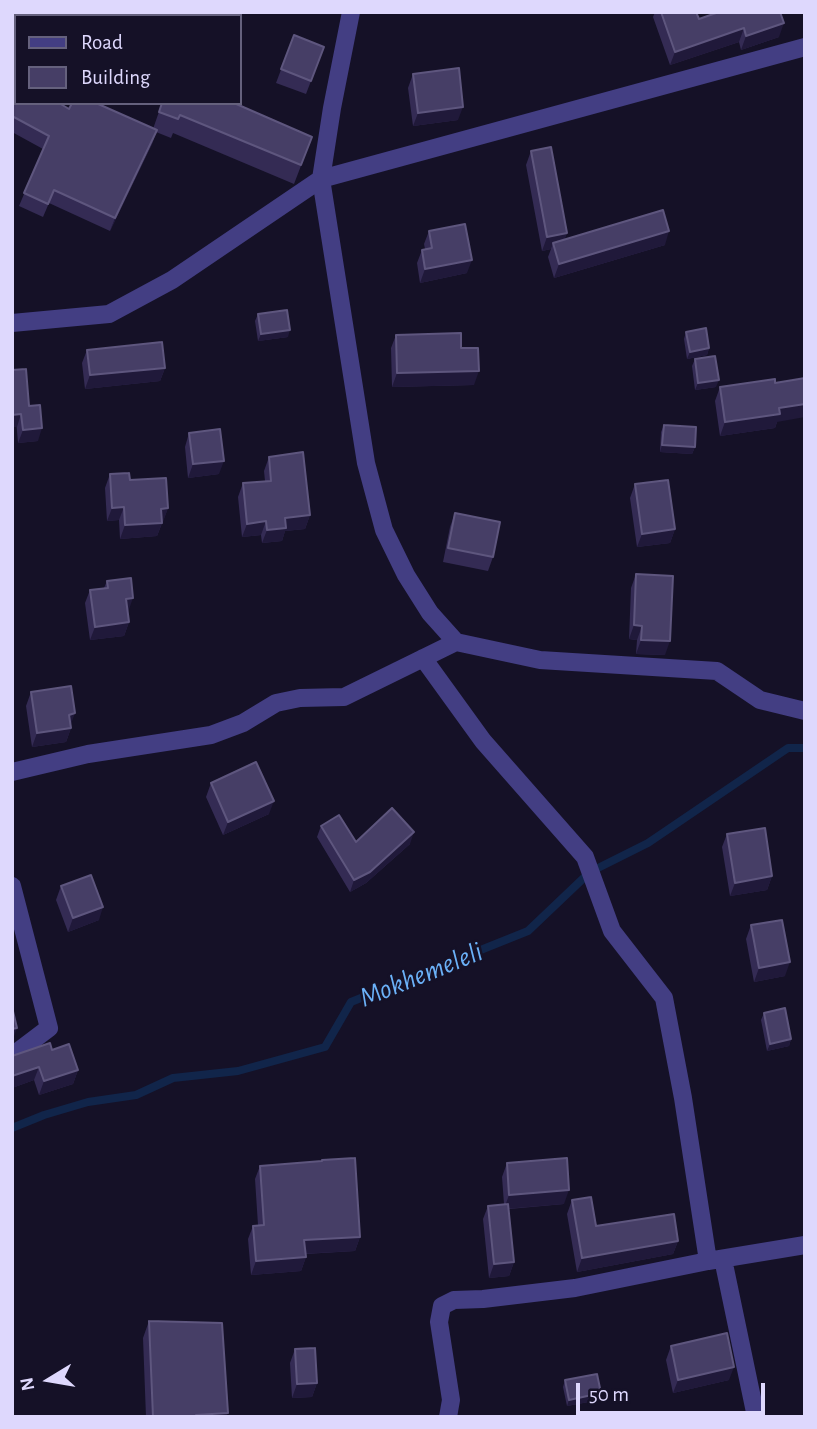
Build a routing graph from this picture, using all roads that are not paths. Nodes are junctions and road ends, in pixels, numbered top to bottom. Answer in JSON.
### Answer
{"nodes":[{"id":1,"x":351,"y":12,"type":"edge"},
{"id":2,"x":805,"y":47,"type":"edge"},
{"id":3,"x":321,"y":179,"type":"junction"},
{"id":4,"x":12,"y":323,"type":"edge"},
{"id":5,"x":456,"y":642,"type":"junction"},
{"id":6,"x":423,"y":658,"type":"junction"},
{"id":7,"x":805,"y":711,"type":"edge"},
{"id":8,"x":12,"y":772,"type":"edge"},
{"id":9,"x":12,"y":886,"type":"edge"},
{"id":10,"x":12,"y":1056,"type":"edge"},
{"id":11,"x":805,"y":1245,"type":"edge"},
{"id":12,"x":716,"y":1260,"type":"junction"},
{"id":13,"x":448,"y":1417,"type":"edge"},
{"id":14,"x":756,"y":1417,"type":"edge"}],
"edges":[{"from":1,"to":3,"type":"street"},
{"from":2,"to":3,"type":"street"},
{"from":3,"to":4,"type":"street"},
{"from":3,"to":5,"type":"street"},
{"from":5,"to":6,"type":"street"},
{"from":5,"to":7,"type":"street"},
{"from":6,"to":8,"type":"street"},
{"from":6,"to":12,"type":"street"},
{"from":9,"to":10,"type":"street"},
{"from":11,"to":12,"type":"street"},
{"from":12,"to":13,"type":"street"},
{"from":12,"to":14,"type":"street"}]}
